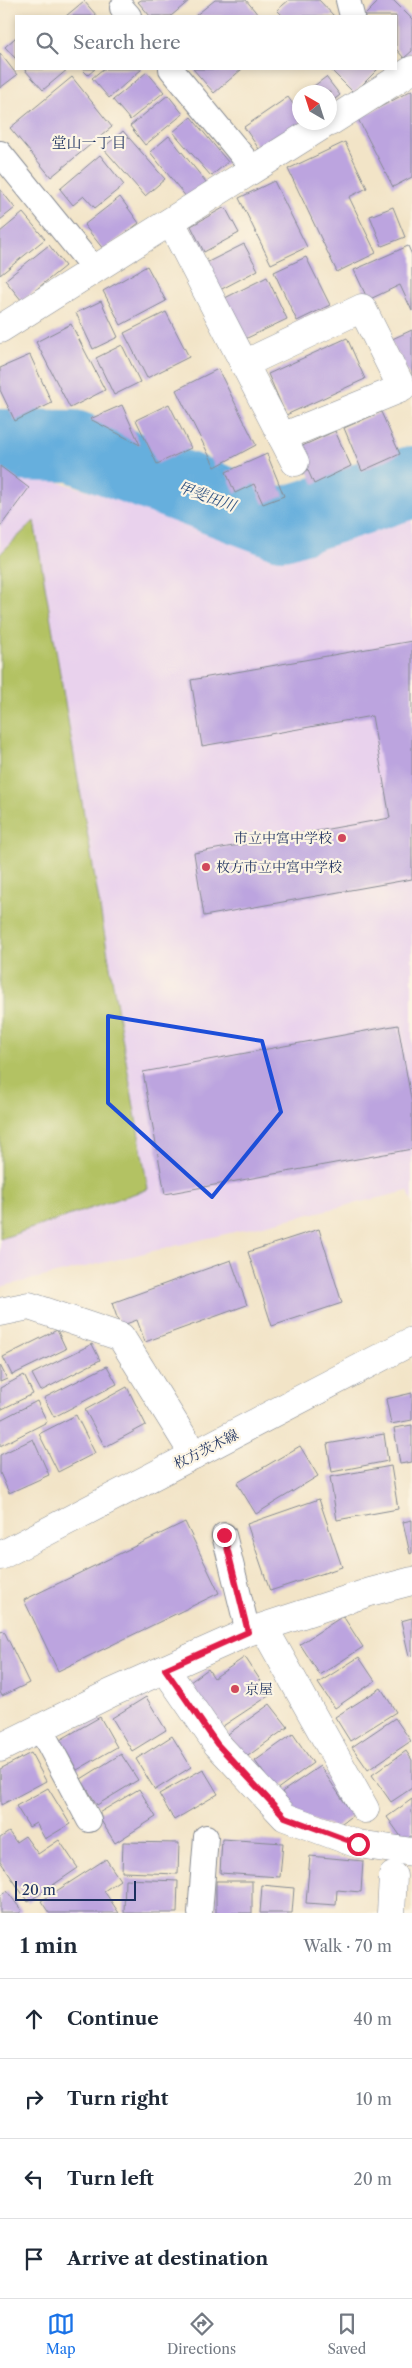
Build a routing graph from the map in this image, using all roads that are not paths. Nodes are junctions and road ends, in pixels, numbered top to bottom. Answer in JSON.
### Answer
{"nodes":[{"id":1,"x":348,"y":0,"type":"edge"},
{"id":2,"x":352,"y":15,"type":"edge"},
{"id":3,"x":404,"y":69,"type":"edge"},
{"id":4,"x":173,"y":70,"type":"edge"},
{"id":5,"x":337,"y":116,"type":"edge"},
{"id":6,"x":316,"y":130,"type":"edge"},
{"id":7,"x":0,"y":153,"type":"edge"},
{"id":8,"x":254,"y":170,"type":"junction"},
{"id":9,"x":171,"y":222,"type":"junction"},
{"id":10,"x":95,"y":270,"type":"junction"},
{"id":11,"x":0,"y":329,"type":"edge"},
{"id":12,"x":244,"y":364,"type":"junction"},
{"id":13,"x":282,"y":437,"type":"junction"},
{"id":14,"x":295,"y":462,"type":"dead end"},
{"id":15,"x":0,"y":1312,"type":"edge"},
{"id":16,"x":412,"y":1341,"type":"edge"},
{"id":17,"x":194,"y":1455,"type":"junction"},
{"id":18,"x":224,"y":1535,"type":"dead end"},
{"id":19,"x":1,"y":1551,"type":"edge"},
{"id":20,"x":412,"y":1581,"type":"edge"},
{"id":21,"x":256,"y":1630,"type":"junction"},
{"id":22,"x":165,"y":1669,"type":"junction"},
{"id":23,"x":40,"y":1728,"type":"junction"},
{"id":24,"x":0,"y":1748,"type":"edge"},
{"id":25,"x":365,"y":1809,"type":"dead end"},
{"id":26,"x":89,"y":1820,"type":"dead end"},
{"id":27,"x":206,"y":1837,"type":"dead end"},
{"id":28,"x":412,"y":1852,"type":"edge"},
{"id":29,"x":393,"y":1876,"type":"dead end"},
{"id":30,"x":200,"y":1913,"type":"edge"},
{"id":31,"x":391,"y":1913,"type":"edge"}],
"edges":[{"from":1,"to":2,"type":"lane"},
{"from":3,"to":5,"type":"street"},
{"from":4,"to":8,"type":"lane"},
{"from":6,"to":8,"type":"street"},
{"from":7,"to":10,"type":"lane"},
{"from":8,"to":9,"type":"street"},
{"from":9,"to":10,"type":"street"},
{"from":9,"to":12,"type":"street"},
{"from":10,"to":11,"type":"street"},
{"from":12,"to":13,"type":"street"},
{"from":12,"to":13,"type":"street"},
{"from":13,"to":14,"type":"street"},
{"from":15,"to":17,"type":"street"},
{"from":16,"to":17,"type":"street","name":"枚方茨木線"},
{"from":17,"to":19,"type":"street","name":"枚方茨木線"},
{"from":18,"to":21,"type":"lane"},
{"from":20,"to":21,"type":"street"},
{"from":21,"to":22,"type":"street"},
{"from":21,"to":25,"type":"street"},
{"from":22,"to":23,"type":"street"},
{"from":22,"to":28,"type":"street"},
{"from":23,"to":24,"type":"street"},
{"from":23,"to":26,"type":"lane"},
{"from":27,"to":30,"type":"lane"},
{"from":29,"to":31,"type":"street"}]}
